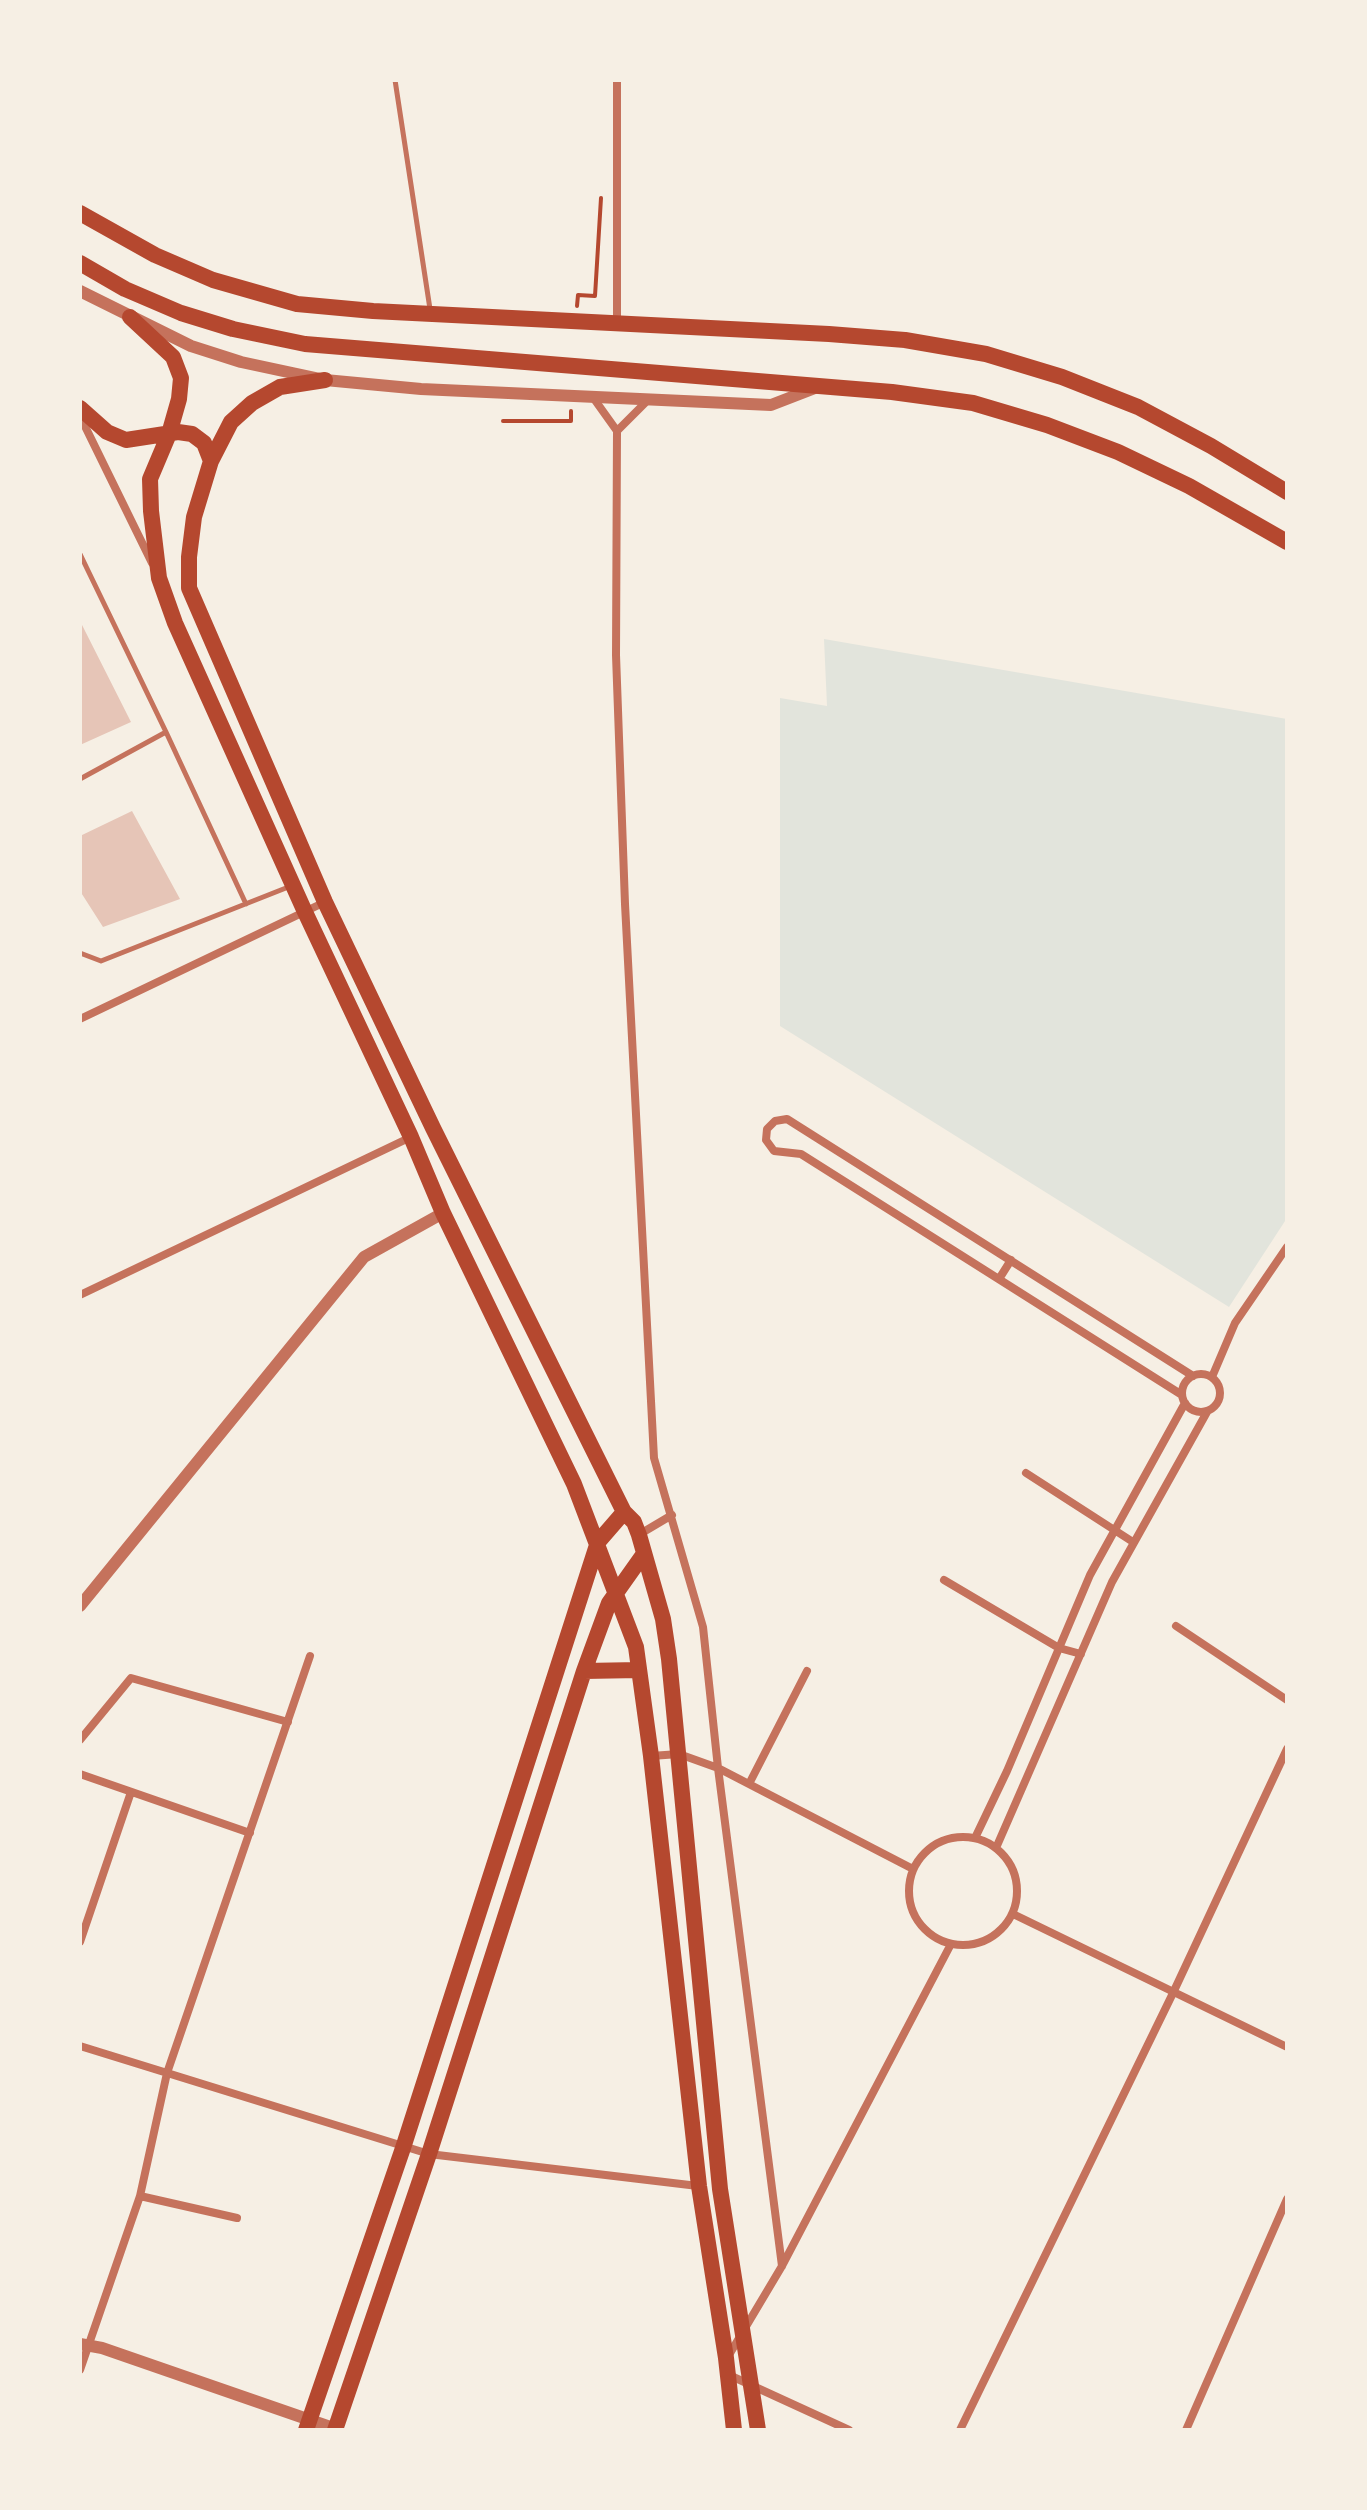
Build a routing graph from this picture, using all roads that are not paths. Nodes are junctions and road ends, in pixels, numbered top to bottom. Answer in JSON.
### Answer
{"nodes":[{"id":1,"x":395,"y":80,"type":"edge"},
{"id":2,"x":617,"y":80,"type":"edge"},
{"id":3,"x":80,"y":213,"type":"edge"},
{"id":4,"x":80,"y":263,"type":"edge"},
{"id":5,"x":80,"y":291,"type":"edge"},
{"id":6,"x":431,"y":314,"type":"junction"},
{"id":7,"x":130,"y":317,"type":"junction"},
{"id":8,"x":617,"y":321,"type":"junction"},
{"id":9,"x":325,"y":380,"type":"junction"},
{"id":10,"x":818,"y":386,"type":"junction"},
{"id":11,"x":592,"y":396,"type":"junction"},
{"id":12,"x":648,"y":400,"type":"junction"},
{"id":13,"x":80,"y":408,"type":"edge"},
{"id":14,"x":80,"y":416,"type":"edge"},
{"id":15,"x":617,"y":431,"type":"junction"},
{"id":16,"x":169,"y":434,"type":"junction"},
{"id":17,"x":211,"y":461,"type":"junction"},
{"id":18,"x":1287,"y":492,"type":"edge"},
{"id":19,"x":1287,"y":542,"type":"edge"},
{"id":20,"x":80,"y":554,"type":"edge"},
{"id":21,"x":159,"y":578,"type":"junction"},
{"id":22,"x":166,"y":732,"type":"junction"},
{"id":23,"x":80,"y":779,"type":"edge"},
{"id":24,"x":293,"y":885,"type":"junction"},
{"id":25,"x":325,"y":902,"type":"junction"},
{"id":26,"x":246,"y":904,"type":"junction"},
{"id":27,"x":305,"y":912,"type":"junction"},
{"id":28,"x":80,"y":953,"type":"edge"},
{"id":29,"x":80,"y":1019,"type":"edge"},
{"id":30,"x":411,"y":1137,"type":"junction"},
{"id":31,"x":443,"y":1213,"type":"junction"},
{"id":32,"x":1285,"y":1253,"type":"edge"},
{"id":33,"x":1011,"y":1260,"type":"junction"},
{"id":34,"x":999,"y":1279,"type":"junction"},
{"id":35,"x":80,"y":1295,"type":"edge"},
{"id":36,"x":1193,"y":1376,"type":"junction"},
{"id":37,"x":1212,"y":1377,"type":"junction"},
{"id":38,"x":1183,"y":1399,"type":"junction"},
{"id":39,"x":1207,"y":1412,"type":"junction"},
{"id":40,"x":1026,"y":1473,"type":"dead end"},
{"id":41,"x":624,"y":1512,"type":"junction"},
{"id":42,"x":672,"y":1515,"type":"junction"},
{"id":43,"x":1115,"y":1532,"type":"junction"},
{"id":44,"x":639,"y":1535,"type":"junction"},
{"id":45,"x":598,"y":1542,"type":"junction"},
{"id":46,"x":1133,"y":1542,"type":"junction"},
{"id":47,"x":643,"y":1555,"type":"junction"},
{"id":48,"x":944,"y":1580,"type":"dead end"},
{"id":49,"x":615,"y":1593,"type":"junction"},
{"id":50,"x":80,"y":1606,"type":"edge"},
{"id":51,"x":1176,"y":1626,"type":"dead end"},
{"id":52,"x":1059,"y":1648,"type":"junction"},
{"id":53,"x":1081,"y":1654,"type":"junction"},
{"id":54,"x":310,"y":1656,"type":"dead end"},
{"id":55,"x":639,"y":1670,"type":"junction"},
{"id":56,"x":584,"y":1671,"type":"junction"},
{"id":57,"x":807,"y":1671,"type":"dead end"},
{"id":58,"x":1287,"y":1700,"type":"edge"},
{"id":59,"x":288,"y":1722,"type":"junction"},
{"id":60,"x":80,"y":1740,"type":"edge"},
{"id":61,"x":1287,"y":1749,"type":"edge"},
{"id":62,"x":679,"y":1754,"type":"junction"},
{"id":63,"x":651,"y":1756,"type":"junction"},
{"id":64,"x":718,"y":1768,"type":"junction"},
{"id":65,"x":80,"y":1774,"type":"edge"},
{"id":66,"x":749,"y":1784,"type":"junction"},
{"id":67,"x":131,"y":1792,"type":"junction"},
{"id":68,"x":250,"y":1833,"type":"junction"},
{"id":69,"x":975,"y":1838,"type":"junction"},
{"id":70,"x":996,"y":1848,"type":"junction"},
{"id":71,"x":913,"y":1869,"type":"junction"},
{"id":72,"x":1013,"y":1914,"type":"junction"},
{"id":73,"x":80,"y":1942,"type":"edge"},
{"id":74,"x":951,"y":1944,"type":"junction"},
{"id":75,"x":1173,"y":1993,"type":"junction"},
{"id":76,"x":80,"y":2046,"type":"edge"},
{"id":77,"x":1287,"y":2047,"type":"edge"},
{"id":78,"x":167,"y":2073,"type":"junction"},
{"id":79,"x":403,"y":2148,"type":"junction"},
{"id":80,"x":429,"y":2154,"type":"junction"},
{"id":81,"x":699,"y":2186,"type":"junction"},
{"id":82,"x":140,"y":2196,"type":"junction"},
{"id":83,"x":1287,"y":2199,"type":"edge"},
{"id":84,"x":237,"y":2218,"type":"dead end"},
{"id":85,"x":782,"y":2266,"type":"junction"},
{"id":86,"x":742,"y":2334,"type":"junction"},
{"id":87,"x":84,"y":2345,"type":"edge"},
{"id":88,"x":728,"y":2366,"type":"junction"},
{"id":89,"x":80,"y":2370,"type":"edge"},
{"id":90,"x":751,"y":2384,"type":"junction"},
{"id":91,"x":308,"y":2425,"type":"edge"},
{"id":92,"x":338,"y":2430,"type":"edge"},
{"id":93,"x":734,"y":2430,"type":"edge"},
{"id":94,"x":758,"y":2430,"type":"edge"},
{"id":95,"x":849,"y":2430,"type":"edge"},
{"id":96,"x":960,"y":2430,"type":"edge"},
{"id":97,"x":1186,"y":2430,"type":"edge"}],
"edges":[{"from":1,"to":6,"type":"lane"},
{"from":2,"to":8,"type":"street"},
{"from":3,"to":6,"type":"main road"},
{"from":4,"to":10,"type":"main road"},
{"from":5,"to":7,"type":"street"},
{"from":6,"to":8,"type":"main road"},
{"from":7,"to":9,"type":"street"},
{"from":7,"to":16,"type":"main road"},
{"from":8,"to":18,"type":"main road"},
{"from":9,"to":11,"type":"street"},
{"from":9,"to":17,"type":"main road"},
{"from":10,"to":12,"type":"street"},
{"from":10,"to":19,"type":"main road"},
{"from":11,"to":12,"type":"street"},
{"from":11,"to":15,"type":"street"},
{"from":12,"to":15,"type":"street"},
{"from":13,"to":16,"type":"main road"},
{"from":14,"to":21,"type":"street"},
{"from":15,"to":42,"type":"street"},
{"from":16,"to":17,"type":"main road"},
{"from":16,"to":21,"type":"main road"},
{"from":17,"to":25,"type":"main road"},
{"from":20,"to":22,"type":"lane"},
{"from":21,"to":24,"type":"main road"},
{"from":22,"to":23,"type":"lane"},
{"from":22,"to":26,"type":"lane"},
{"from":24,"to":26,"type":"lane"},
{"from":24,"to":27,"type":"main road"},
{"from":25,"to":27,"type":"street"},
{"from":25,"to":41,"type":"main road"},
{"from":26,"to":28,"type":"lane"},
{"from":27,"to":29,"type":"street"},
{"from":27,"to":30,"type":"main road"},
{"from":30,"to":31,"type":"main road"},
{"from":30,"to":35,"type":"street"},
{"from":31,"to":45,"type":"main road"},
{"from":31,"to":50,"type":"street"},
{"from":32,"to":37,"type":"street"},
{"from":33,"to":34,"type":"street"},
{"from":33,"to":34,"type":"street"},
{"from":33,"to":36,"type":"street"},
{"from":34,"to":38,"type":"street"},
{"from":36,"to":37,"type":"street"},
{"from":36,"to":38,"type":"street"},
{"from":37,"to":39,"type":"street"},
{"from":38,"to":39,"type":"street"},
{"from":38,"to":43,"type":"street"},
{"from":39,"to":46,"type":"street"},
{"from":40,"to":43,"type":"street"},
{"from":41,"to":44,"type":"main road"},
{"from":41,"to":45,"type":"main road"},
{"from":42,"to":44,"type":"street"},
{"from":42,"to":64,"type":"street"},
{"from":43,"to":46,"type":"street"},
{"from":43,"to":52,"type":"street"},
{"from":44,"to":47,"type":"main road"},
{"from":45,"to":49,"type":"main road"},
{"from":45,"to":79,"type":"main road"},
{"from":46,"to":53,"type":"street"},
{"from":47,"to":49,"type":"main road"},
{"from":47,"to":62,"type":"main road"},
{"from":48,"to":52,"type":"street"},
{"from":49,"to":55,"type":"main road"},
{"from":49,"to":56,"type":"main road"},
{"from":51,"to":58,"type":"street"},
{"from":52,"to":53,"type":"street"},
{"from":52,"to":69,"type":"street"},
{"from":53,"to":70,"type":"street"},
{"from":54,"to":59,"type":"street"},
{"from":55,"to":56,"type":"main road"},
{"from":55,"to":63,"type":"main road"},
{"from":56,"to":80,"type":"main road"},
{"from":57,"to":66,"type":"street"},
{"from":59,"to":60,"type":"street"},
{"from":59,"to":68,"type":"street"},
{"from":61,"to":75,"type":"street"},
{"from":62,"to":63,"type":"street"},
{"from":62,"to":64,"type":"street"},
{"from":62,"to":86,"type":"main road"},
{"from":63,"to":81,"type":"main road"},
{"from":64,"to":66,"type":"street"},
{"from":64,"to":85,"type":"street"},
{"from":65,"to":67,"type":"street"},
{"from":66,"to":71,"type":"street"},
{"from":67,"to":68,"type":"street"},
{"from":67,"to":73,"type":"street"},
{"from":68,"to":78,"type":"street"},
{"from":69,"to":70,"type":"street"},
{"from":69,"to":71,"type":"street"},
{"from":70,"to":72,"type":"street"},
{"from":71,"to":74,"type":"street"},
{"from":72,"to":74,"type":"street"},
{"from":72,"to":75,"type":"street"},
{"from":74,"to":85,"type":"street"},
{"from":75,"to":77,"type":"street"},
{"from":75,"to":96,"type":"street"},
{"from":76,"to":78,"type":"street"},
{"from":78,"to":79,"type":"street"},
{"from":78,"to":82,"type":"street"},
{"from":79,"to":80,"type":"street"},
{"from":79,"to":91,"type":"main road"},
{"from":80,"to":81,"type":"street"},
{"from":80,"to":92,"type":"main road"},
{"from":81,"to":88,"type":"main road"},
{"from":82,"to":84,"type":"street"},
{"from":82,"to":87,"type":"street"},
{"from":83,"to":97,"type":"street"},
{"from":85,"to":86,"type":"street"},
{"from":86,"to":88,"type":"street"},
{"from":86,"to":90,"type":"main road"},
{"from":87,"to":89,"type":"street"},
{"from":87,"to":91,"type":"street"},
{"from":88,"to":90,"type":"street"},
{"from":88,"to":93,"type":"main road"},
{"from":90,"to":94,"type":"main road"},
{"from":90,"to":95,"type":"street"},
{"from":91,"to":92,"type":"street"}]}
